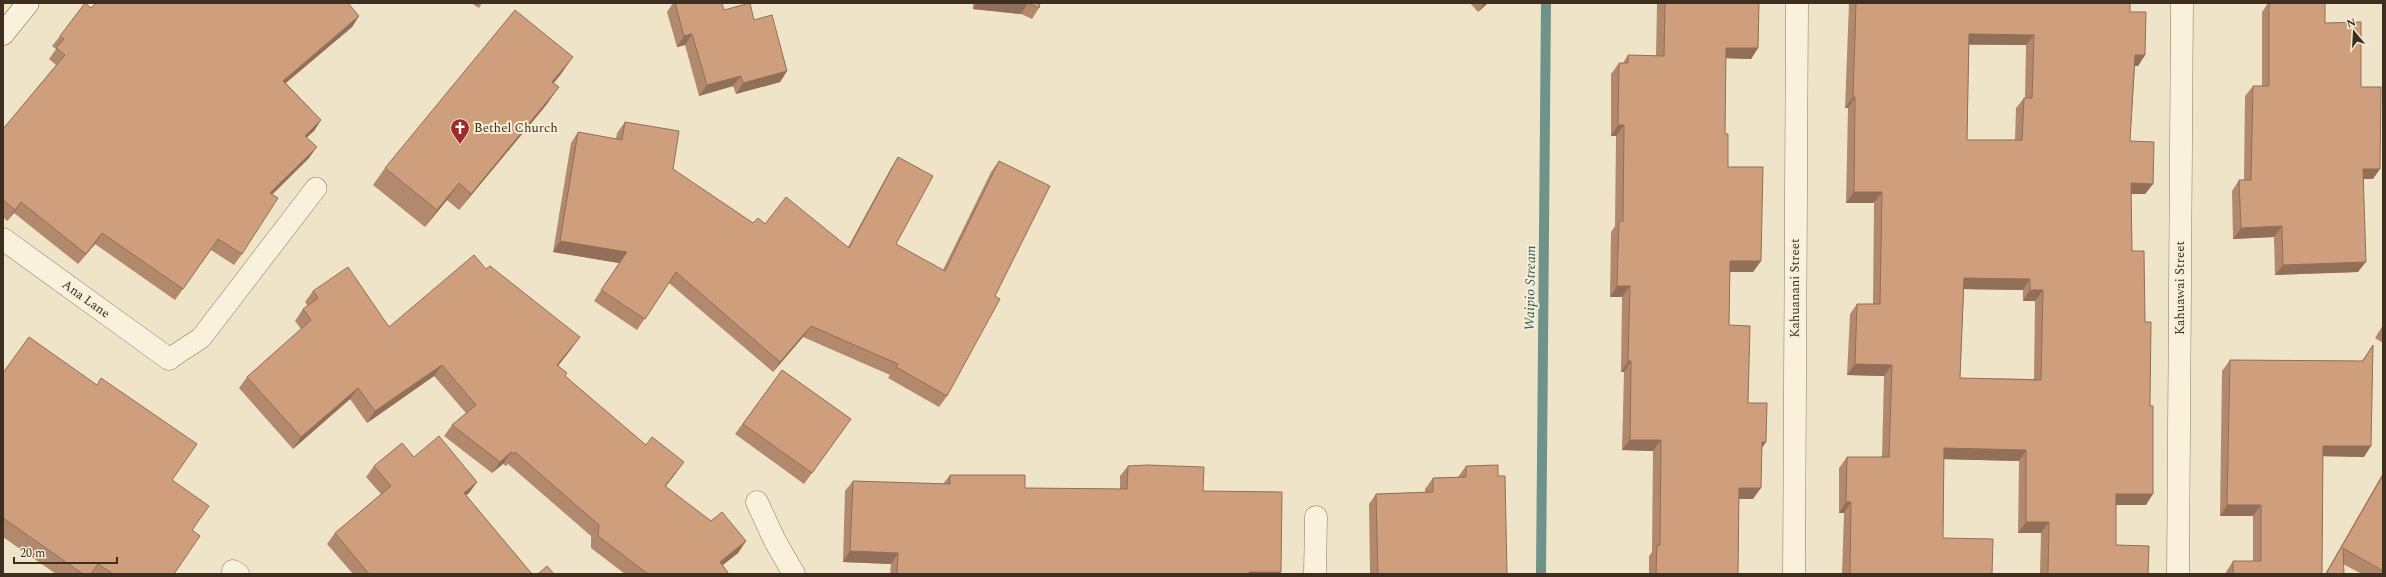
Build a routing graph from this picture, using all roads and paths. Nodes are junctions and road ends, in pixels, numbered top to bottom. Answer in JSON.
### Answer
{"nodes":[{"id":1,"x":28,"y":3,"type":"edge"},
{"id":2,"x":1796,"y":3,"type":"edge"},
{"id":3,"x":2182,"y":3,"type":"edge"},
{"id":4,"x":3,"y":34,"type":"edge"},
{"id":5,"x":316,"y":188,"type":"dead end"},
{"id":6,"x":3,"y":239,"type":"edge"},
{"id":7,"x":169,"y":359,"type":"joint"},
{"id":8,"x":757,"y":502,"type":"dead end"},
{"id":9,"x":1316,"y":518,"type":"dead end"},
{"id":10,"x":794,"y":574,"type":"edge"},
{"id":11,"x":1315,"y":574,"type":"edge"},
{"id":12,"x":1794,"y":574,"type":"edge"},
{"id":13,"x":2178,"y":574,"type":"edge"}],
"edges":[{"from":1,"to":4,"type":"street"},
{"from":2,"to":12,"type":"street","name":"Kahuanani Street"},
{"from":3,"to":13,"type":"street","name":"Kahuawai Street"},
{"from":5,"to":7,"type":"lane"},
{"from":6,"to":7,"type":"street","name":"Ana Lane"},
{"from":8,"to":10,"type":"street"},
{"from":9,"to":11,"type":"street"}]}
